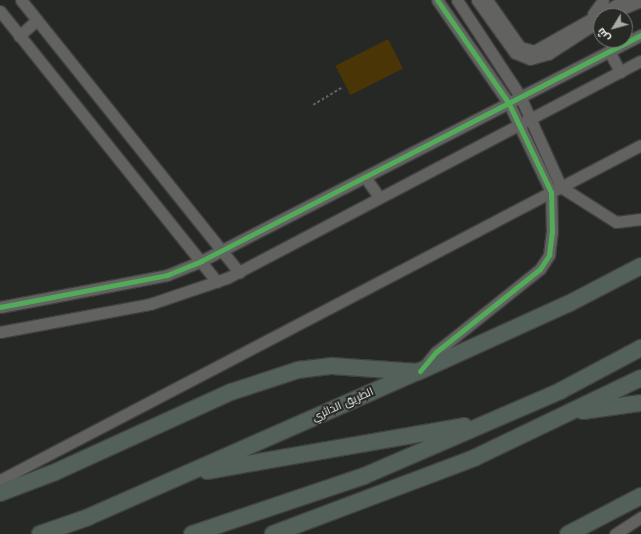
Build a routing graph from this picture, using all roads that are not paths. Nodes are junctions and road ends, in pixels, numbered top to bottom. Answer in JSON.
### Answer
{"nodes":[{"id":1,"x":21,"y":0,"type":"edge"},
{"id":2,"x":437,"y":0,"type":"edge"},
{"id":3,"x":457,"y":0,"type":"edge"},
{"id":4,"x":477,"y":0,"type":"edge"},
{"id":5,"x":487,"y":0,"type":"edge"},
{"id":6,"x":603,"y":0,"type":"edge"},
{"id":7,"x":634,"y":1,"type":"edge"},
{"id":8,"x":622,"y":8,"type":"edge"},
{"id":9,"x":0,"y":11,"type":"edge"},
{"id":10,"x":590,"y":18,"type":"junction"},
{"id":11,"x":37,"y":20,"type":"junction"},
{"id":12,"x":593,"y":25,"type":"edge"},
{"id":13,"x":641,"y":35,"type":"edge"},
{"id":14,"x":20,"y":36,"type":"junction"},
{"id":15,"x":609,"y":51,"type":"junction"},
{"id":16,"x":641,"y":61,"type":"edge"},
{"id":17,"x":620,"y":72,"type":"junction"},
{"id":18,"x":520,"y":96,"type":"junction"},
{"id":19,"x":508,"y":102,"type":"junction"},
{"id":20,"x":529,"y":119,"type":"junction"},
{"id":21,"x":518,"y":125,"type":"junction"},
{"id":22,"x":641,"y":145,"type":"edge"},
{"id":23,"x":365,"y":177,"type":"junction"},
{"id":24,"x":556,"y":189,"type":"junction"},
{"id":25,"x":379,"y":197,"type":"junction"},
{"id":26,"x":641,"y":219,"type":"edge"},
{"id":27,"x":224,"y":251,"type":"junction"},
{"id":28,"x":201,"y":261,"type":"junction"},
{"id":29,"x":641,"y":266,"type":"edge"},
{"id":30,"x":239,"y":272,"type":"junction"},
{"id":31,"x":217,"y":282,"type":"junction"},
{"id":32,"x":0,"y":308,"type":"edge"},
{"id":33,"x":0,"y":332,"type":"edge"},
{"id":34,"x":641,"y":348,"type":"edge"},
{"id":35,"x":419,"y":372,"type":"junction"},
{"id":36,"x":641,"y":378,"type":"edge"},
{"id":37,"x":641,"y":403,"type":"edge"},
{"id":38,"x":573,"y":412,"type":"junction"},
{"id":39,"x":499,"y":418,"type":"junction"},
{"id":40,"x":186,"y":474,"type":"junction"},
{"id":41,"x":0,"y":480,"type":"edge"},
{"id":42,"x":0,"y":493,"type":"edge"},
{"id":43,"x":641,"y":496,"type":"edge"},
{"id":44,"x":641,"y":517,"type":"edge"},
{"id":45,"x":40,"y":534,"type":"edge"},
{"id":46,"x":192,"y":534,"type":"edge"},
{"id":47,"x":273,"y":534,"type":"edge"},
{"id":48,"x":568,"y":534,"type":"edge"},
{"id":49,"x":615,"y":534,"type":"edge"}],
"edges":[{"from":1,"to":11,"type":"street"},
{"from":2,"to":19,"type":"street"},
{"from":3,"to":18,"type":"street"},
{"from":4,"to":12,"type":"street"},
{"from":5,"to":10,"type":"street"},
{"from":6,"to":10,"type":"street"},
{"from":7,"to":8,"type":"street"},
{"from":7,"to":10,"type":"street"},
{"from":9,"to":14,"type":"street"},
{"from":11,"to":14,"type":"street"},
{"from":11,"to":27,"type":"street"},
{"from":13,"to":15,"type":"street"},
{"from":14,"to":28,"type":"street"},
{"from":15,"to":17,"type":"street"},
{"from":15,"to":18,"type":"street"},
{"from":16,"to":17,"type":"street"},
{"from":17,"to":20,"type":"street"},
{"from":18,"to":19,"type":"street"},
{"from":18,"to":20,"type":"street"},
{"from":19,"to":21,"type":"street"},
{"from":19,"to":23,"type":"street"},
{"from":20,"to":21,"type":"street"},
{"from":20,"to":24,"type":"street"},
{"from":21,"to":24,"type":"street"},
{"from":21,"to":25,"type":"street"},
{"from":22,"to":24,"type":"street"},
{"from":23,"to":25,"type":"street"},
{"from":23,"to":27,"type":"street"},
{"from":24,"to":26,"type":"street"},
{"from":24,"to":35,"type":"street"},
{"from":24,"to":41,"type":"street"},
{"from":25,"to":30,"type":"street"},
{"from":27,"to":28,"type":"street"},
{"from":27,"to":30,"type":"street"},
{"from":28,"to":31,"type":"street"},
{"from":28,"to":32,"type":"street"},
{"from":29,"to":35,"type":"highway","name":"الطريق الدائري"},
{"from":30,"to":31,"type":"street"},
{"from":31,"to":33,"type":"street"},
{"from":34,"to":39,"type":"highway"},
{"from":35,"to":40,"type":"highway","name":"الطريق الدائري"},
{"from":35,"to":42,"type":"highway"},
{"from":36,"to":38,"type":"highway"},
{"from":37,"to":38,"type":"highway"},
{"from":38,"to":47,"type":"highway"},
{"from":39,"to":40,"type":"highway"},
{"from":39,"to":46,"type":"highway"},
{"from":40,"to":45,"type":"highway","name":"الطريق الدائري"},
{"from":43,"to":48,"type":"highway"},
{"from":44,"to":49,"type":"street"}]}
